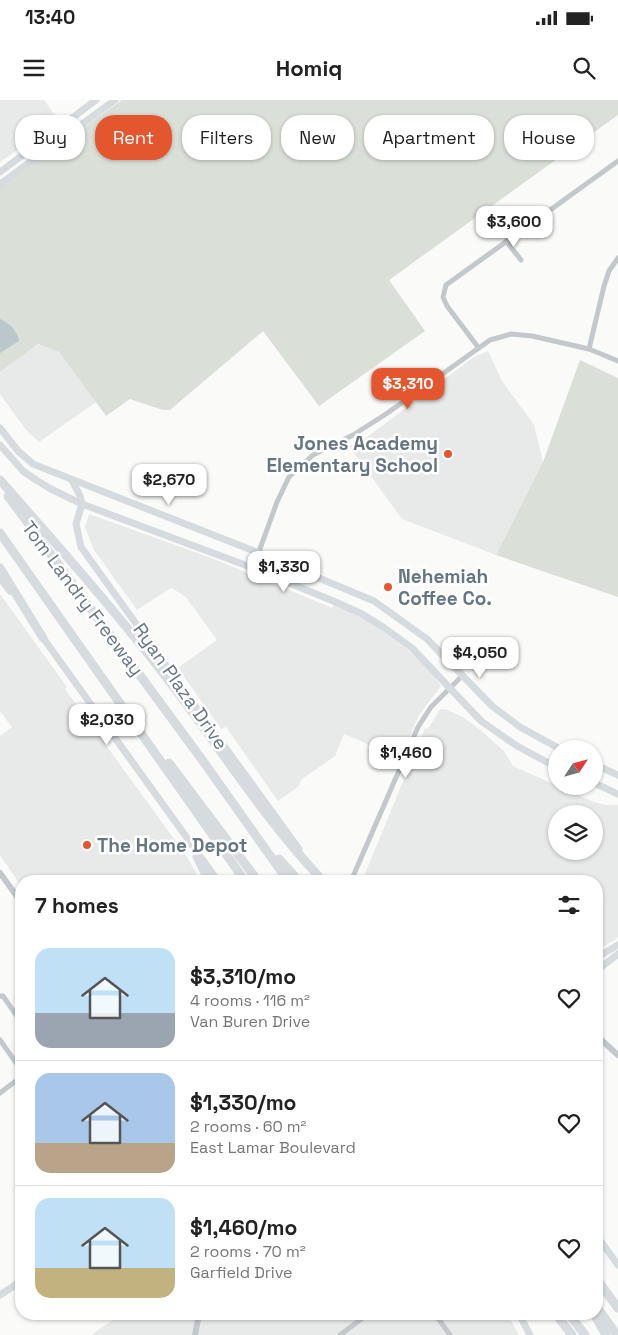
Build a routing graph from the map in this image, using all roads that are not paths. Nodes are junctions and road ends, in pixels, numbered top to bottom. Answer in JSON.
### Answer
{"nodes":[{"id":1,"x":96,"y":100,"type":"edge"},
{"id":2,"x":115,"y":100,"type":"edge"},
{"id":3,"x":618,"y":160,"type":"edge"},
{"id":4,"x":0,"y":172,"type":"edge"},
{"id":5,"x":0,"y":184,"type":"edge"},
{"id":6,"x":506,"y":241,"type":"junction"},
{"id":7,"x":618,"y":258,"type":"edge"},
{"id":8,"x":521,"y":260,"type":"dead end"},
{"id":9,"x":478,"y":347,"type":"junction"},
{"id":10,"x":589,"y":349,"type":"junction"},
{"id":11,"x":618,"y":361,"type":"edge"},
{"id":12,"x":0,"y":428,"type":"edge"},
{"id":13,"x":0,"y":445,"type":"edge"},
{"id":14,"x":0,"y":480,"type":"edge"},
{"id":15,"x":72,"y":480,"type":"junction"},
{"id":16,"x":0,"y":486,"type":"edge"},
{"id":17,"x":82,"y":504,"type":"junction"},
{"id":18,"x":0,"y":533,"type":"edge"},
{"id":19,"x":259,"y":553,"type":"junction"},
{"id":20,"x":0,"y":568,"type":"edge"},
{"id":21,"x":253,"y":568,"type":"junction"},
{"id":22,"x":0,"y":578,"type":"edge"},
{"id":23,"x":43,"y":638,"type":"junction"},
{"id":24,"x":462,"y":676,"type":"junction"},
{"id":25,"x":449,"y":688,"type":"junction"},
{"id":26,"x":141,"y":734,"type":"junction"},
{"id":27,"x":548,"y":743,"type":"edge"},
{"id":28,"x":548,"y":763,"type":"edge"},
{"id":29,"x":603,"y":768,"type":"edge"},
{"id":30,"x":618,"y":774,"type":"edge"},
{"id":31,"x":603,"y":787,"type":"edge"},
{"id":32,"x":618,"y":794,"type":"edge"},
{"id":33,"x":250,"y":826,"type":"junction"},
{"id":34,"x":188,"y":841,"type":"junction"},
{"id":35,"x":0,"y":873,"type":"edge"},
{"id":36,"x":205,"y":875,"type":"edge"},
{"id":37,"x":214,"y":875,"type":"edge"},
{"id":38,"x":241,"y":875,"type":"edge"},
{"id":39,"x":253,"y":875,"type":"edge"},
{"id":40,"x":284,"y":875,"type":"edge"},
{"id":41,"x":293,"y":875,"type":"edge"},
{"id":42,"x":317,"y":875,"type":"edge"},
{"id":43,"x":319,"y":875,"type":"edge"},
{"id":44,"x":355,"y":875,"type":"edge"},
{"id":45,"x":15,"y":894,"type":"edge"},
{"id":46,"x":618,"y":945,"type":"edge"},
{"id":47,"x":603,"y":954,"type":"edge"},
{"id":48,"x":618,"y":954,"type":"edge"},
{"id":49,"x":603,"y":966,"type":"edge"},
{"id":50,"x":0,"y":996,"type":"edge"},
{"id":51,"x":15,"y":1013,"type":"edge"},
{"id":52,"x":0,"y":1040,"type":"edge"},
{"id":53,"x":603,"y":1041,"type":"edge"},
{"id":54,"x":618,"y":1055,"type":"edge"},
{"id":55,"x":15,"y":1061,"type":"edge"},
{"id":56,"x":15,"y":1082,"type":"edge"},
{"id":57,"x":0,"y":1093,"type":"edge"},
{"id":58,"x":603,"y":1245,"type":"edge"},
{"id":59,"x":618,"y":1265,"type":"edge"},
{"id":60,"x":15,"y":1285,"type":"edge"},
{"id":61,"x":603,"y":1288,"type":"edge"},
{"id":62,"x":0,"y":1294,"type":"edge"},
{"id":63,"x":618,"y":1308,"type":"edge"},
{"id":64,"x":603,"y":1316,"type":"edge"},
{"id":65,"x":198,"y":1320,"type":"edge"},
{"id":66,"x":360,"y":1320,"type":"edge"},
{"id":67,"x":439,"y":1320,"type":"edge"},
{"id":68,"x":522,"y":1320,"type":"edge"},
{"id":69,"x":561,"y":1320,"type":"edge"},
{"id":70,"x":574,"y":1320,"type":"edge"},
{"id":71,"x":597,"y":1320,"type":"edge"},
{"id":72,"x":196,"y":1335,"type":"edge"},
{"id":73,"x":340,"y":1335,"type":"edge"},
{"id":74,"x":450,"y":1335,"type":"edge"},
{"id":75,"x":530,"y":1335,"type":"edge"},
{"id":76,"x":572,"y":1335,"type":"edge"},
{"id":77,"x":585,"y":1335,"type":"edge"},
{"id":78,"x":606,"y":1335,"type":"edge"},
{"id":79,"x":617,"y":1335,"type":"edge"}],
"edges":[{"from":1,"to":4,"type":"main road"},
{"from":2,"to":5,"type":"main road"},
{"from":3,"to":6,"type":"street"},
{"from":6,"to":8,"type":"street"},
{"from":6,"to":9,"type":"street"},
{"from":7,"to":10,"type":"street"},
{"from":9,"to":10,"type":"street"},
{"from":9,"to":19,"type":"street"},
{"from":10,"to":11,"type":"street"},
{"from":12,"to":15,"type":"main road"},
{"from":13,"to":17,"type":"main road"},
{"from":14,"to":42,"type":"highway"},
{"from":15,"to":17,"type":"main road"},
{"from":15,"to":19,"type":"main road"},
{"from":16,"to":33,"type":"highway","name":"Tom Landry Freeway"},
{"from":17,"to":21,"type":"main road"},
{"from":17,"to":43,"type":"main road","name":"Ryan Plaza Drive"},
{"from":18,"to":26,"type":"highway","name":"Tom Landry Freeway"},
{"from":19,"to":21,"type":"street"},
{"from":19,"to":24,"type":"main road"},
{"from":20,"to":23,"type":"highway"},
{"from":21,"to":25,"type":"main road"},
{"from":22,"to":23,"type":"main road"},
{"from":23,"to":34,"type":"main road"},
{"from":24,"to":25,"type":"street"},
{"from":24,"to":27,"type":"main road"},
{"from":25,"to":28,"type":"main road"},
{"from":25,"to":44,"type":"street"},
{"from":26,"to":38,"type":"highway","name":"Tom Landry Freeway"},
{"from":26,"to":39,"type":"highway"},
{"from":29,"to":30,"type":"main road"},
{"from":31,"to":32,"type":"main road"},
{"from":33,"to":40,"type":"highway","name":"Tom Landry Freeway"},
{"from":33,"to":41,"type":"highway"},
{"from":34,"to":36,"type":"main road"},
{"from":34,"to":37,"type":"main road"},
{"from":35,"to":45,"type":"street"},
{"from":46,"to":47,"type":"main road"},
{"from":48,"to":49,"type":"main road"},
{"from":50,"to":51,"type":"street"},
{"from":52,"to":55,"type":"street"},
{"from":53,"to":54,"type":"street"},
{"from":56,"to":57,"type":"street"},
{"from":58,"to":59,"type":"main road"},
{"from":60,"to":62,"type":"main road"},
{"from":61,"to":63,"type":"highway"},
{"from":64,"to":79,"type":"highway"},
{"from":65,"to":72,"type":"street"},
{"from":66,"to":73,"type":"street"},
{"from":67,"to":74,"type":"street"},
{"from":68,"to":75,"type":"main road"},
{"from":69,"to":76,"type":"highway"},
{"from":70,"to":77,"type":"highway"},
{"from":71,"to":78,"type":"highway"}]}
